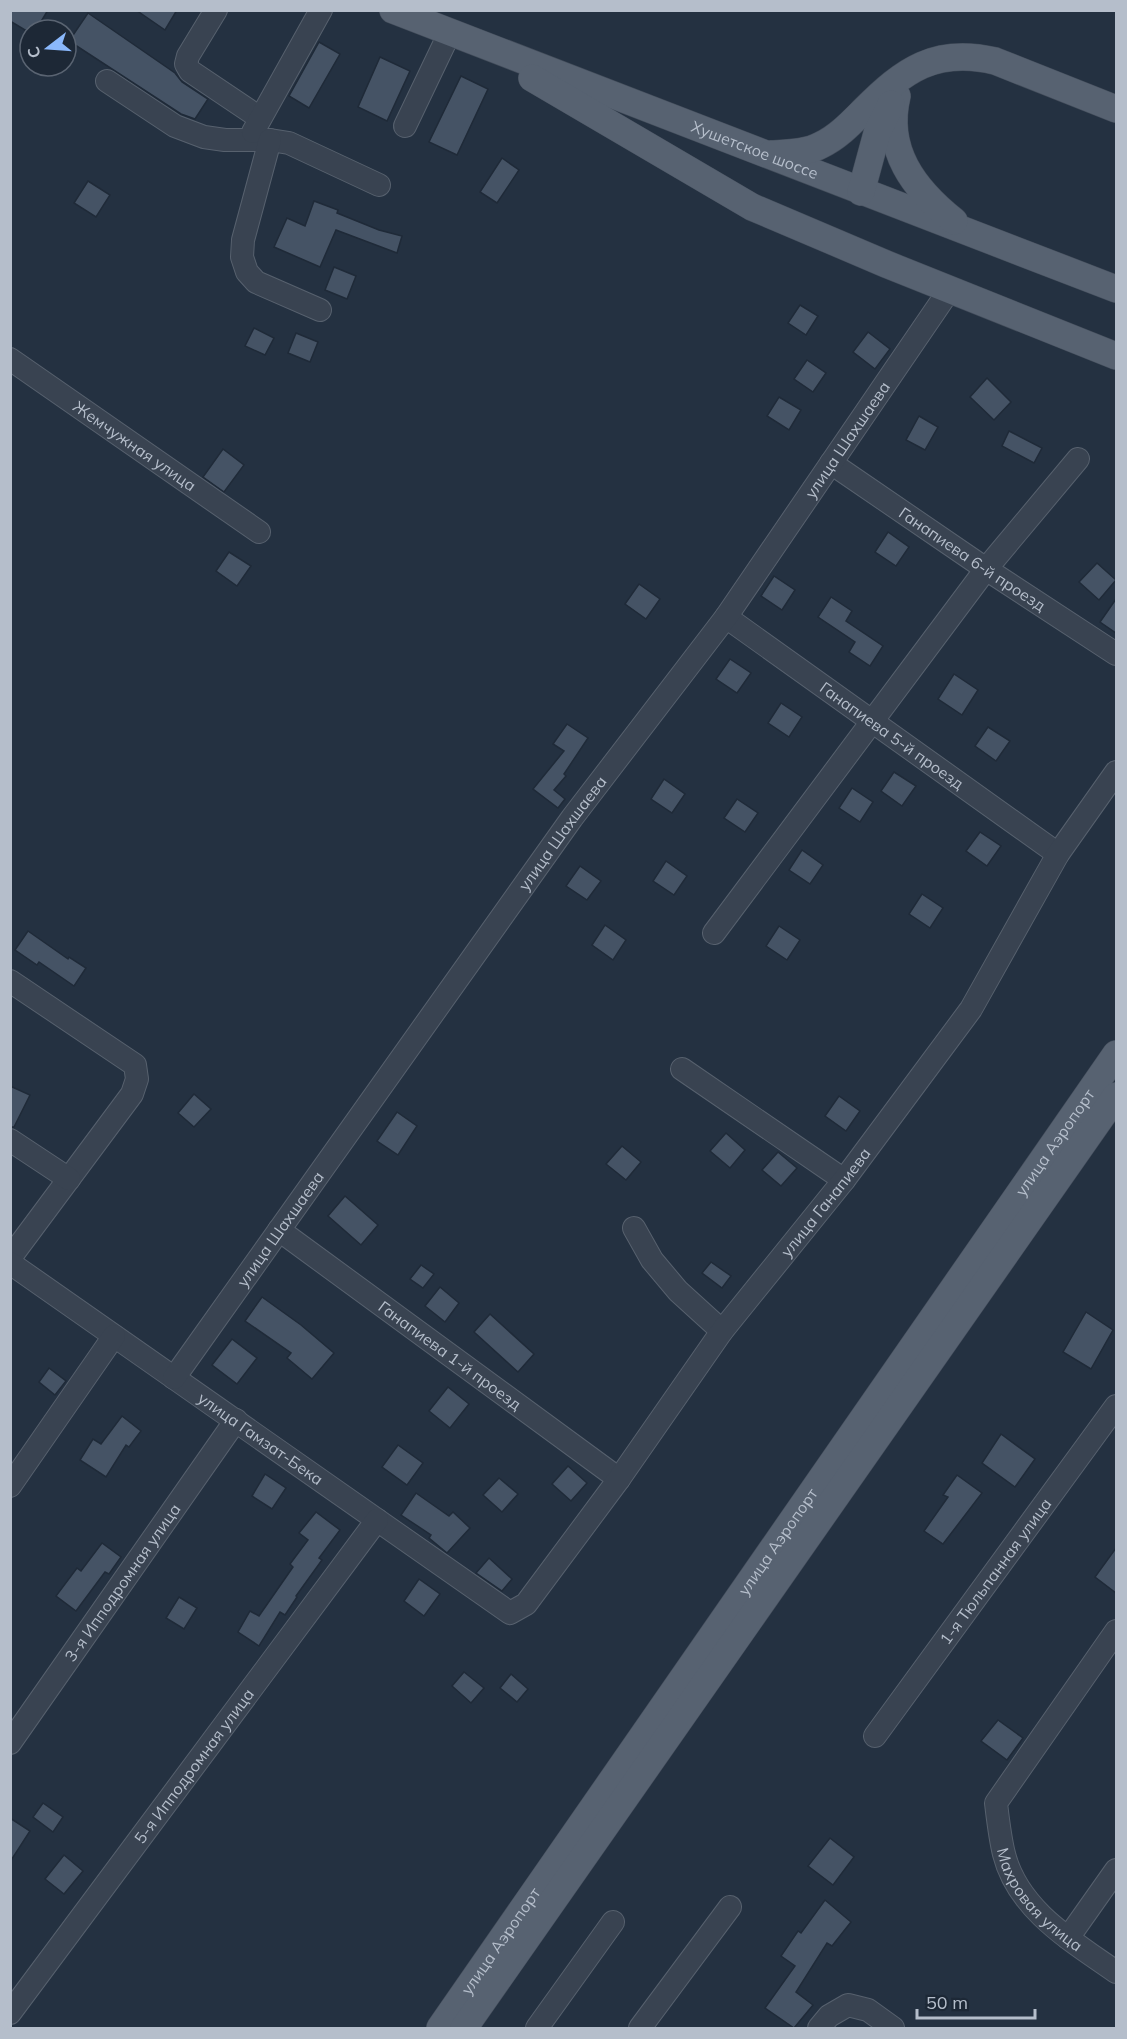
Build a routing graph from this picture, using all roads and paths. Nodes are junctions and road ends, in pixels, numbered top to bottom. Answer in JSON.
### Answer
{"nodes":[{"id":1,"x":216,"y":10,"type":"edge"},
{"id":2,"x":321,"y":10,"type":"edge"},
{"id":3,"x":393,"y":10,"type":"edge"},
{"id":4,"x":454,"y":34,"type":"junction"},
{"id":5,"x":937,"y":60,"type":"junction"},
{"id":6,"x":107,"y":81,"type":"dead end"},
{"id":7,"x":897,"y":96,"type":"junction"},
{"id":8,"x":1116,"y":109,"type":"edge"},
{"id":9,"x":260,"y":118,"type":"junction"},
{"id":10,"x":405,"y":126,"type":"dead end"},
{"id":11,"x":259,"y":140,"type":"junction"},
{"id":12,"x":761,"y":153,"type":"junction"},
{"id":13,"x":379,"y":185,"type":"dead end"},
{"id":14,"x":861,"y":192,"type":"junction"},
{"id":15,"x":969,"y":233,"type":"junction"},
{"id":16,"x":950,"y":289,"type":"junction"},
{"id":17,"x":1116,"y":289,"type":"edge"},
{"id":18,"x":320,"y":310,"type":"dead end"},
{"id":19,"x":1116,"y":356,"type":"edge"},
{"id":20,"x":10,"y":359,"type":"edge"},
{"id":21,"x":1078,"y":459,"type":"dead end"},
{"id":22,"x":831,"y":463,"type":"junction"},
{"id":23,"x":259,"y":531,"type":"dead end"},
{"id":24,"x":986,"y":570,"type":"junction"},
{"id":25,"x":726,"y":617,"type":"junction"},
{"id":26,"x":1116,"y":654,"type":"edge"},
{"id":27,"x":872,"y":722,"type":"junction"},
{"id":28,"x":1116,"y":772,"type":"edge"},
{"id":29,"x":1058,"y":854,"type":"junction"},
{"id":30,"x":714,"y":933,"type":"dead end"},
{"id":31,"x":10,"y":981,"type":"edge"},
{"id":32,"x":1116,"y":1054,"type":"edge"},
{"id":33,"x":682,"y":1070,"type":"dead end"},
{"id":34,"x":1116,"y":1096,"type":"edge"},
{"id":35,"x":10,"y":1140,"type":"edge"},
{"id":36,"x":69,"y":1179,"type":"junction"},
{"id":37,"x":843,"y":1180,"type":"junction"},
{"id":38,"x":634,"y":1228,"type":"dead end"},
{"id":39,"x":279,"y":1230,"type":"junction"},
{"id":40,"x":10,"y":1258,"type":"edge"},
{"id":41,"x":10,"y":1263,"type":"edge"},
{"id":42,"x":722,"y":1331,"type":"junction"},
{"id":43,"x":114,"y":1336,"type":"junction"},
{"id":44,"x":174,"y":1378,"type":"junction"},
{"id":45,"x":1116,"y":1406,"type":"edge"},
{"id":46,"x":236,"y":1420,"type":"junction"},
{"id":47,"x":619,"y":1479,"type":"junction"},
{"id":48,"x":10,"y":1486,"type":"edge"},
{"id":49,"x":377,"y":1520,"type":"junction"},
{"id":50,"x":510,"y":1613,"type":"joint"},
{"id":51,"x":1116,"y":1631,"type":"edge"},
{"id":52,"x":875,"y":1736,"type":"dead end"},
{"id":53,"x":10,"y":1743,"type":"edge"},
{"id":54,"x":1116,"y":1870,"type":"edge"},
{"id":55,"x":730,"y":1907,"type":"dead end"},
{"id":56,"x":613,"y":1922,"type":"dead end"},
{"id":57,"x":1068,"y":1938,"type":"junction"},
{"id":58,"x":1116,"y":1972,"type":"edge"},
{"id":59,"x":10,"y":2013,"type":"edge"},
{"id":60,"x":440,"y":2028,"type":"edge"},
{"id":61,"x":464,"y":2028,"type":"edge"},
{"id":62,"x":537,"y":2028,"type":"edge"},
{"id":63,"x":640,"y":2028,"type":"edge"},
{"id":64,"x":819,"y":2028,"type":"edge"},
{"id":65,"x":893,"y":2028,"type":"edge"}],
"edges":[{"from":1,"to":9,"type":"street"},
{"from":2,"to":9,"type":"street"},
{"from":3,"to":4,"type":"main road","name":"Хушетское шоссе"},
{"from":4,"to":10,"type":"street"},
{"from":4,"to":12,"type":"main road","name":"Хушетское шоссе"},
{"from":4,"to":16,"type":"main road"},
{"from":5,"to":7,"type":"main road"},
{"from":5,"to":8,"type":"main road"},
{"from":5,"to":12,"type":"main road"},
{"from":6,"to":11,"type":"street"},
{"from":7,"to":14,"type":"main road"},
{"from":7,"to":15,"type":"main road"},
{"from":9,"to":11,"type":"street"},
{"from":11,"to":13,"type":"street"},
{"from":11,"to":18,"type":"street"},
{"from":12,"to":14,"type":"main road","name":"Хушетское шоссе"},
{"from":14,"to":15,"type":"main road","name":"Хушетское шоссе"},
{"from":15,"to":17,"type":"main road","name":"Хушетское шоссе"},
{"from":16,"to":19,"type":"main road"},
{"from":16,"to":22,"type":"street","name":"улица Шахшаева"},
{"from":20,"to":23,"type":"street","name":"Жемчужная улица"},
{"from":21,"to":24,"type":"street"},
{"from":22,"to":24,"type":"street","name":"Ганапиева 6-й проезд"},
{"from":22,"to":25,"type":"street","name":"улица Шахшаева"},
{"from":24,"to":26,"type":"street","name":"Ганапиева 6-й проезд"},
{"from":24,"to":27,"type":"street"},
{"from":25,"to":27,"type":"street","name":"Ганапиева 5-й проезд"},
{"from":25,"to":39,"type":"street","name":"улица Шахшаева"},
{"from":27,"to":29,"type":"street","name":"Ганапиева 5-й проезд"},
{"from":27,"to":30,"type":"street"},
{"from":28,"to":29,"type":"street","name":"улица Ганапиева"},
{"from":29,"to":37,"type":"street","name":"улица Ганапиева"},
{"from":31,"to":36,"type":"street"},
{"from":32,"to":60,"type":"main road","name":"улица Аэропорт"},
{"from":33,"to":37,"type":"street"},
{"from":34,"to":61,"type":"main road","name":"улица Аэропорт"},
{"from":35,"to":36,"type":"street"},
{"from":36,"to":40,"type":"street"},
{"from":37,"to":42,"type":"street","name":"улица Ганапиева"},
{"from":38,"to":42,"type":"street"},
{"from":39,"to":44,"type":"street","name":"улица Шахшаева"},
{"from":39,"to":47,"type":"street","name":"Ганапиева 1-й проезд"},
{"from":41,"to":43,"type":"street","name":"улица Гамзат-Бека"},
{"from":42,"to":47,"type":"street","name":"улица Ганапиева"},
{"from":43,"to":44,"type":"street","name":"улица Гамзат-Бека"},
{"from":43,"to":48,"type":"street"},
{"from":44,"to":46,"type":"street","name":"улица Гамзат-Бека"},
{"from":45,"to":52,"type":"street","name":"1-я Тюльпанная улица"},
{"from":46,"to":49,"type":"street","name":"улица Гамзат-Бека"},
{"from":46,"to":53,"type":"street","name":"3-я Ипподромная улица"},
{"from":47,"to":50,"type":"street","name":"улица Ганапиева"},
{"from":49,"to":50,"type":"street","name":"улица Гамзат-Бека"},
{"from":49,"to":59,"type":"street","name":"5-я Ипподромная улица"},
{"from":51,"to":57,"type":"street","name":"Махровая улица"},
{"from":54,"to":57,"type":"street"},
{"from":55,"to":63,"type":"street"},
{"from":56,"to":62,"type":"street"},
{"from":57,"to":58,"type":"street","name":"Махровая улица"},
{"from":64,"to":65,"type":"street"}]}
